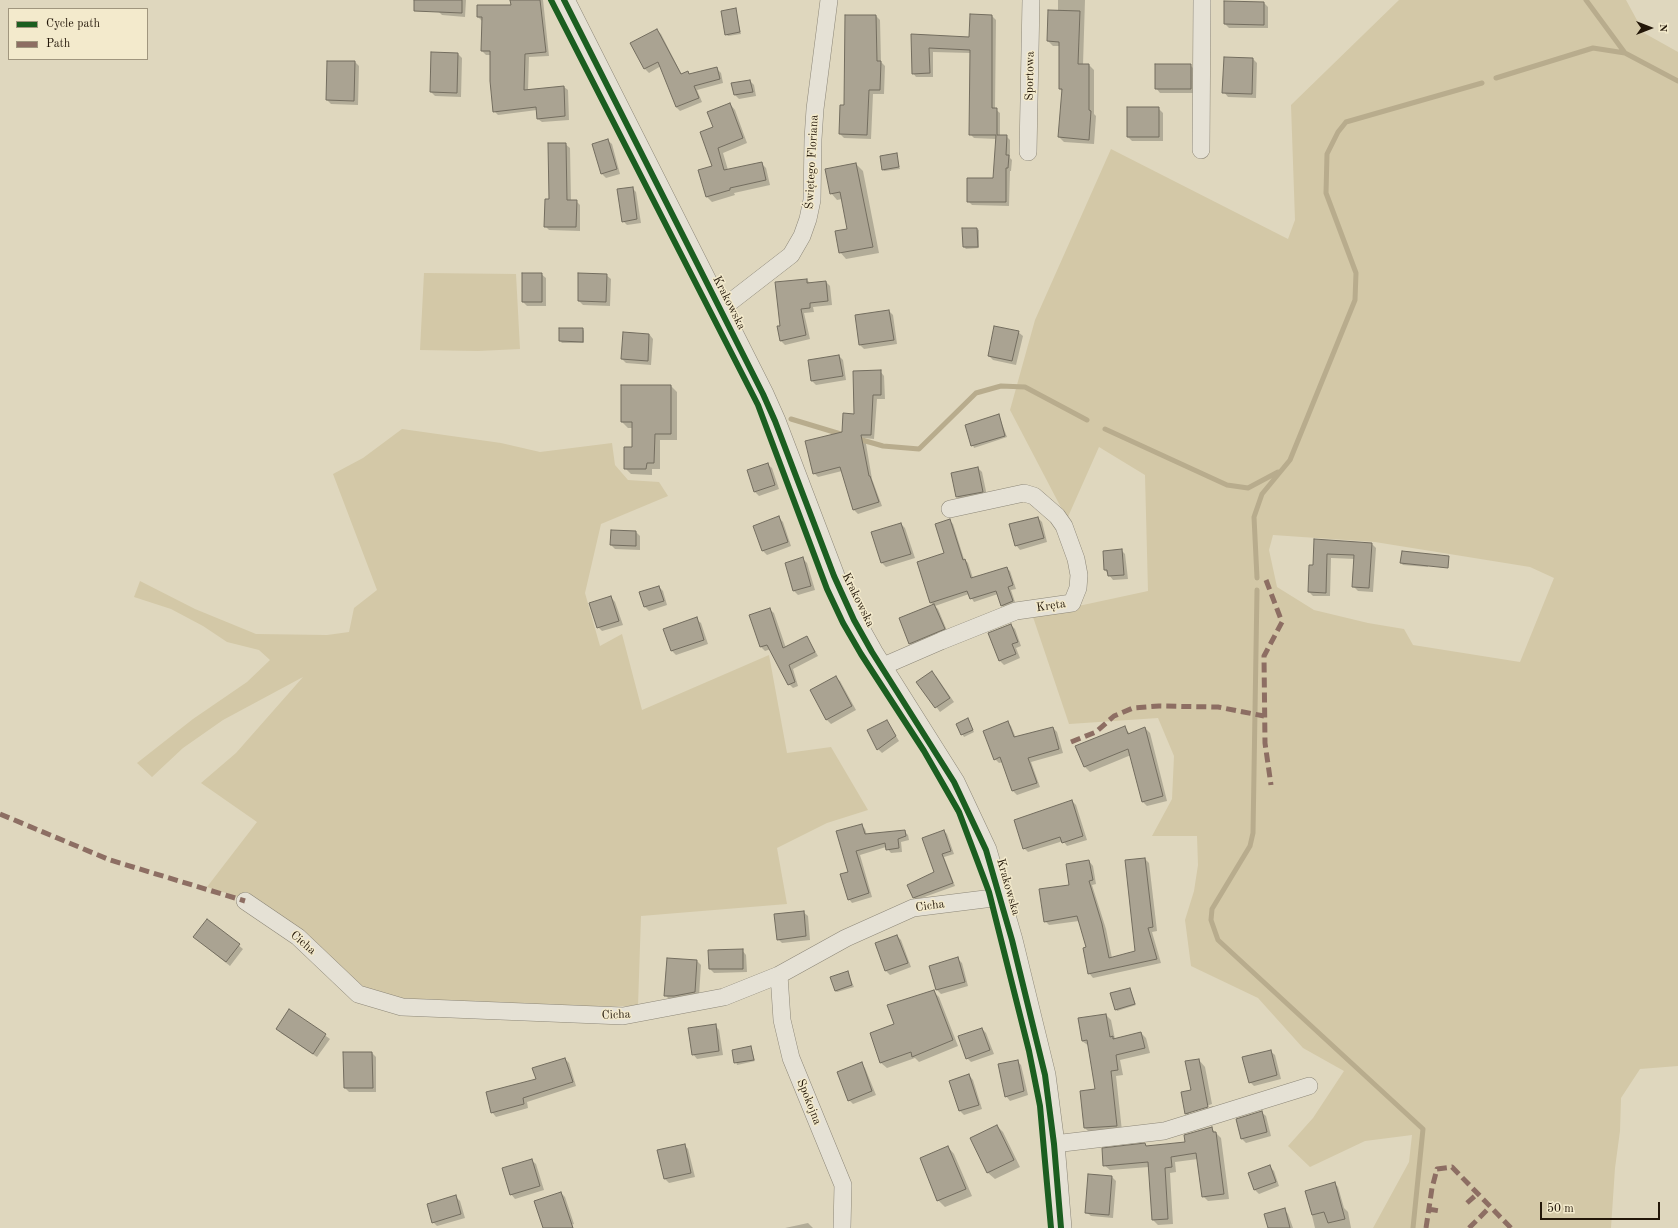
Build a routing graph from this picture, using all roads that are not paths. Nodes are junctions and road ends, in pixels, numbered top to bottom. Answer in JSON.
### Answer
{"nodes":[{"id":1,"x":564,"y":0,"type":"edge"},
{"id":2,"x":829,"y":0,"type":"edge"},
{"id":3,"x":1031,"y":0,"type":"edge"},
{"id":4,"x":1202,"y":0,"type":"edge"},
{"id":5,"x":1201,"y":150,"type":"dead end"},
{"id":6,"x":1028,"y":152,"type":"dead end"},
{"id":7,"x":720,"y":310,"type":"junction"},
{"id":8,"x":950,"y":509,"type":"dead end"},
{"id":9,"x":881,"y":667,"type":"junction"},
{"id":10,"x":1001,"y":897,"type":"junction"},
{"id":11,"x":245,"y":901,"type":"dead end"},
{"id":12,"x":780,"y":975,"type":"junction"},
{"id":13,"x":1308,"y":1086,"type":"dead end"},
{"id":14,"x":1054,"y":1144,"type":"junction"},
{"id":15,"x":842,"y":1228,"type":"edge"},
{"id":16,"x":1061,"y":1228,"type":"edge"}],
"edges":[{"from":1,"to":7,"type":"street","name":"Krakowska"},
{"from":2,"to":7,"type":"street","name":"Świętego Floriana"},
{"from":3,"to":6,"type":"street","name":"Sportowa"},
{"from":4,"to":5,"type":"street"},
{"from":7,"to":9,"type":"street","name":"Krakowska"},
{"from":8,"to":9,"type":"street","name":"Kręta"},
{"from":9,"to":10,"type":"street","name":"Krakowska"},
{"from":10,"to":12,"type":"street","name":"Cicha"},
{"from":10,"to":14,"type":"street","name":"Krakowska"},
{"from":11,"to":12,"type":"street","name":"Cicha"},
{"from":12,"to":15,"type":"street","name":"Spokojna"},
{"from":13,"to":14,"type":"street"},
{"from":14,"to":16,"type":"street","name":"Krakowska"}]}
